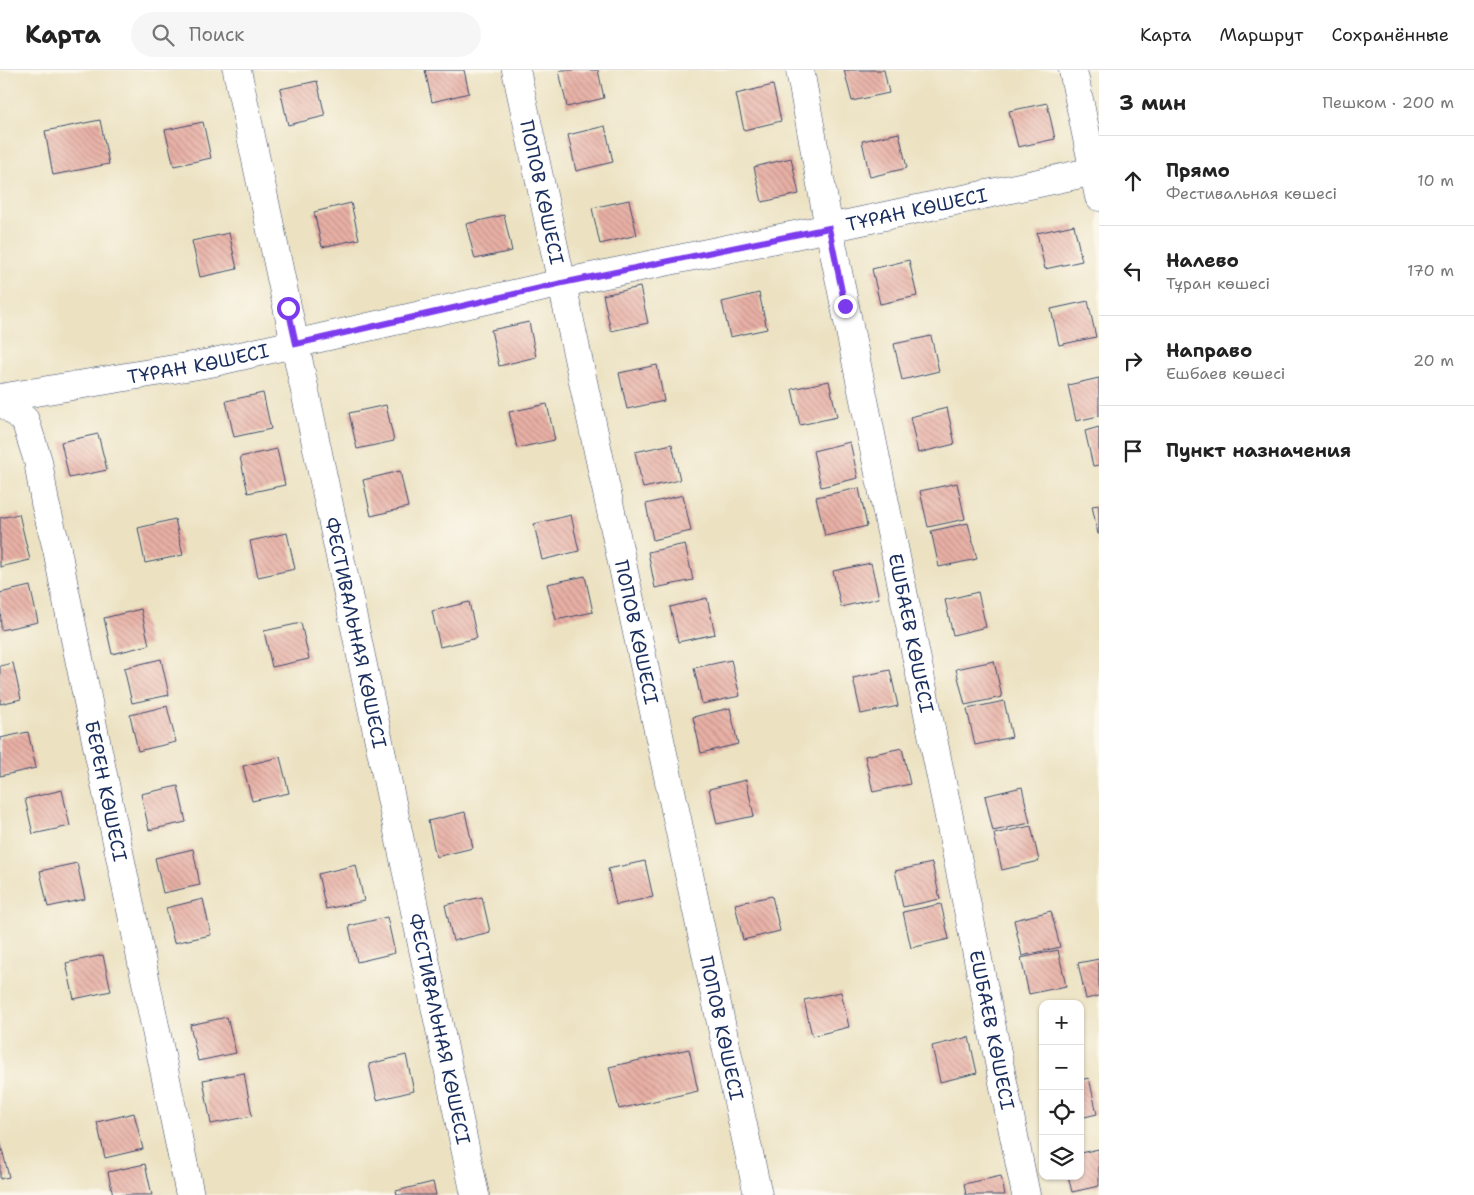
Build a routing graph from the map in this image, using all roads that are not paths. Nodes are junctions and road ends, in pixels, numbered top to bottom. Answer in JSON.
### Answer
{"nodes":[{"id":1,"x":237,"y":70,"type":"edge"},
{"id":2,"x":516,"y":70,"type":"edge"},
{"id":3,"x":800,"y":70,"type":"edge"},
{"id":4,"x":1073,"y":70,"type":"edge"},
{"id":5,"x":1097,"y":180,"type":"edge"},
{"id":6,"x":829,"y":228,"type":"junction"},
{"id":7,"x":562,"y":283,"type":"junction"},
{"id":8,"x":296,"y":344,"type":"junction"},
{"id":9,"x":0,"y":399,"type":"edge"},
{"id":10,"x":190,"y":1195,"type":"edge"},
{"id":11,"x":475,"y":1195,"type":"edge"},
{"id":12,"x":758,"y":1195,"type":"edge"},
{"id":13,"x":1026,"y":1195,"type":"edge"}],
"edges":[{"from":1,"to":8,"type":"street","name":"ФЕСТИВАЛЬНАЯ КӨШЕСІ"},
{"from":2,"to":7,"type":"street","name":"ПОПОВ КӨШЕСІ"},
{"from":3,"to":6,"type":"street","name":"ЕШБАЕВ КӨШЕСІ"},
{"from":4,"to":5,"type":"street"},
{"from":5,"to":6,"type":"street","name":"ТҰРАН КӨШЕСІ"},
{"from":6,"to":7,"type":"street","name":"ТҰРАН КӨШЕСІ"},
{"from":6,"to":13,"type":"street","name":"ЕШБАЕВ КӨШЕСІ"},
{"from":7,"to":8,"type":"street","name":"ТҰРАН КӨШЕСІ"},
{"from":7,"to":12,"type":"street","name":"ПОПОВ КӨШЕСІ"},
{"from":8,"to":9,"type":"street","name":"ТҰРАН КӨШЕСІ"},
{"from":8,"to":11,"type":"street","name":"ФЕСТИВАЛЬНАЯ КӨШЕСІ"},
{"from":9,"to":10,"type":"street","name":"БЕРЕН КӨШЕСІ"}]}
